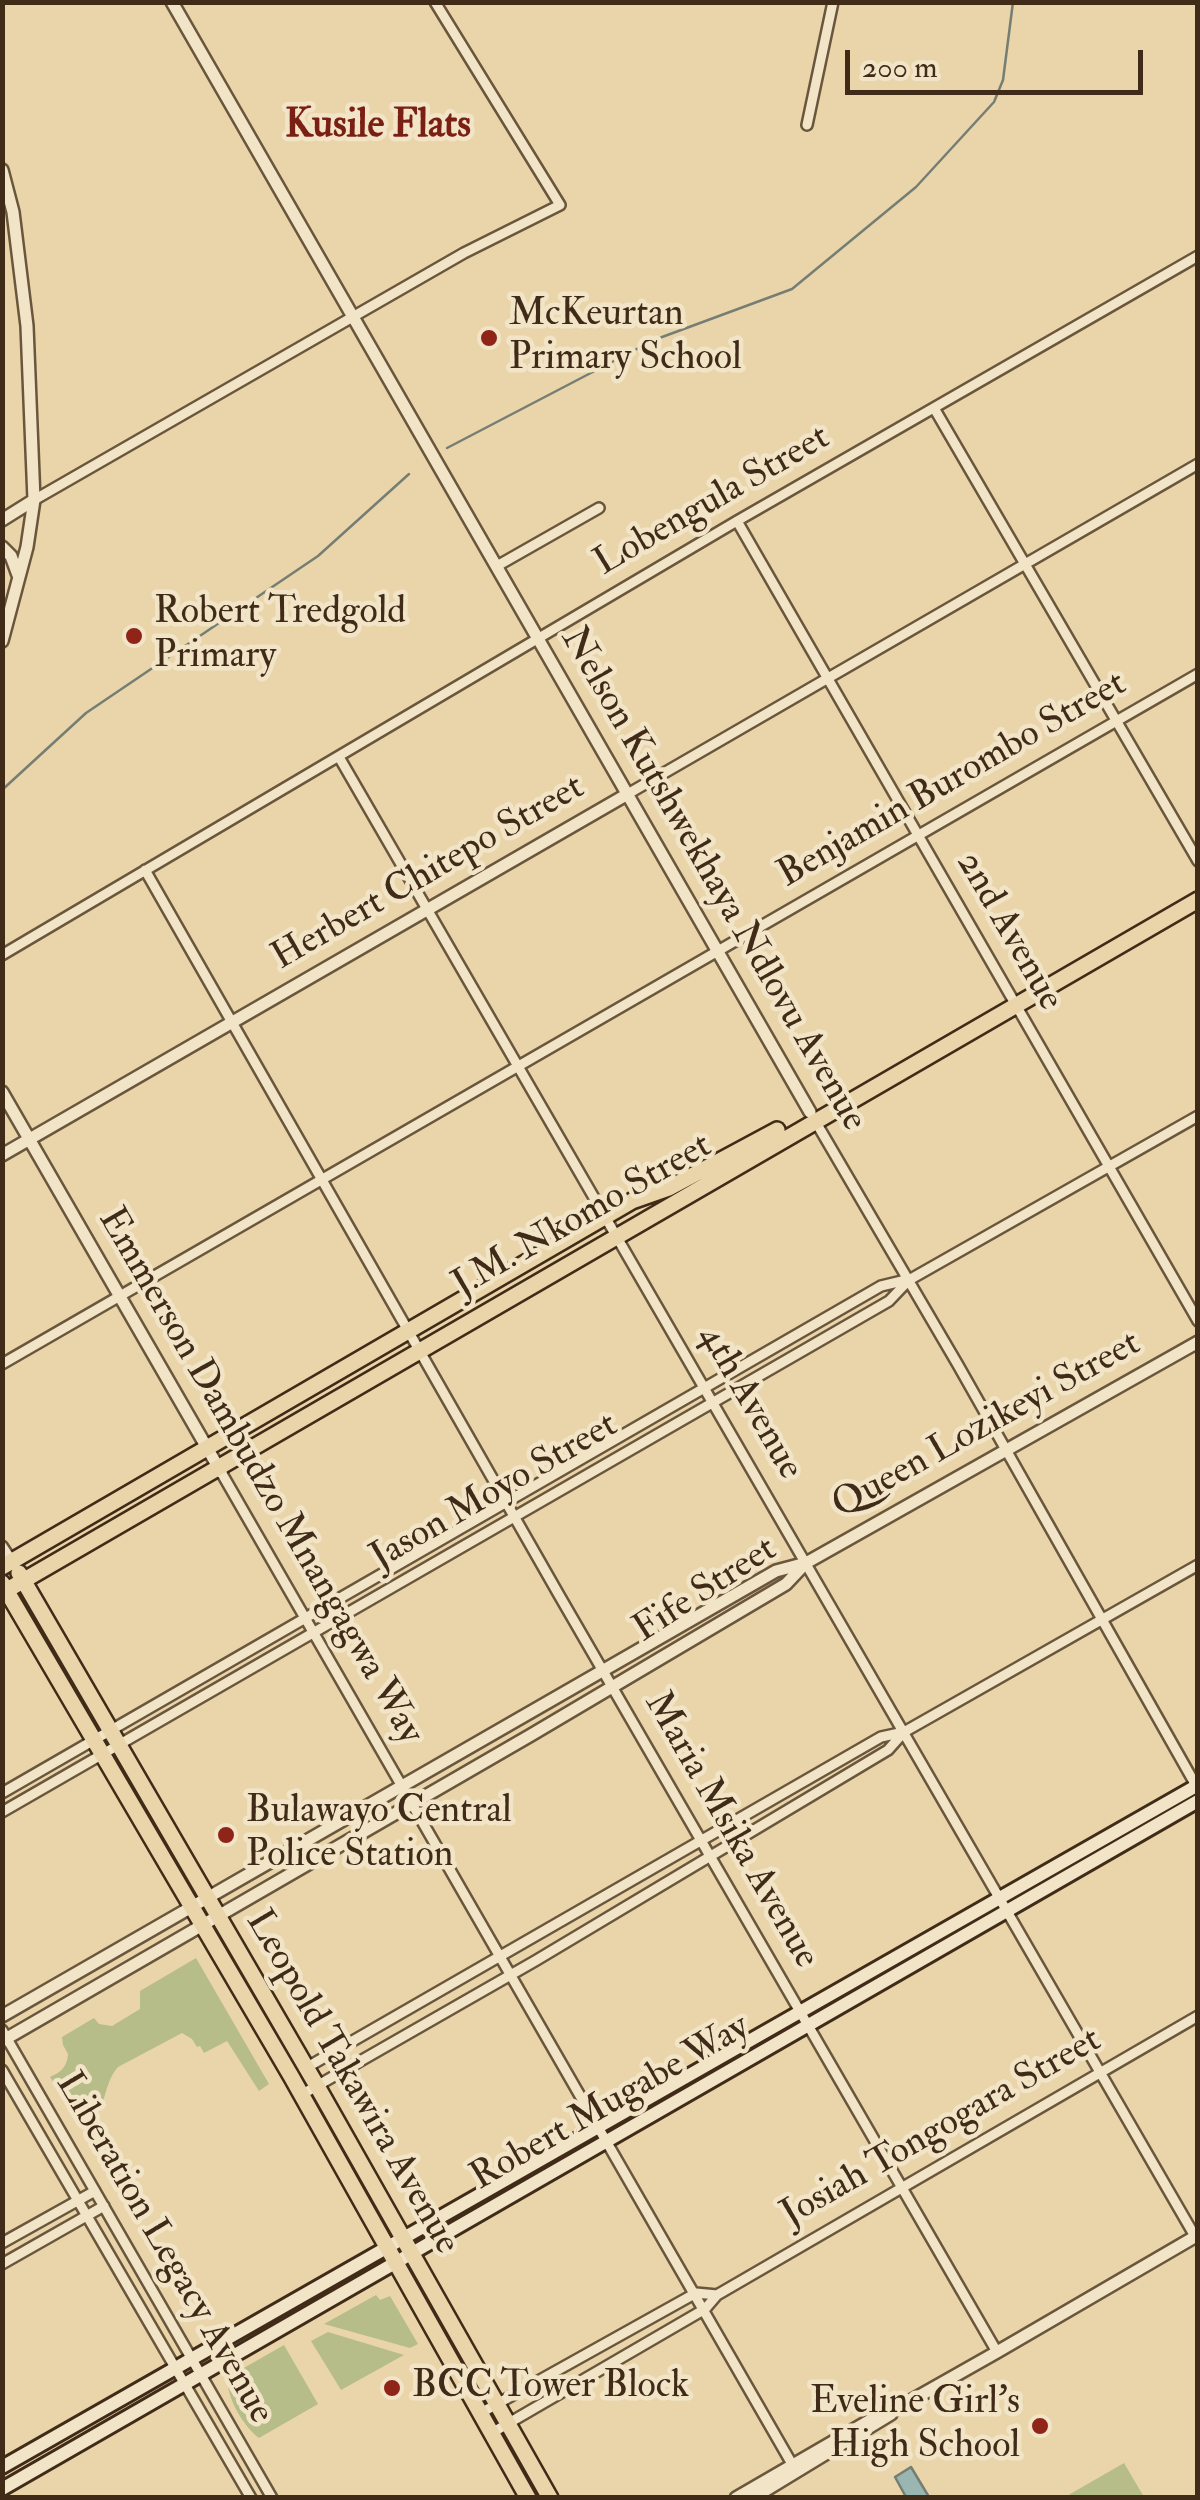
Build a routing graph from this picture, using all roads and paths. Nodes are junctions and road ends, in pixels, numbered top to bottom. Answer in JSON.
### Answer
{"nodes":[{"id":1,"x":435,"y":2,"type":"edge"},
{"id":2,"x":833,"y":2,"type":"edge"},
{"id":3,"x":176,"y":4,"type":"edge"},
{"id":4,"x":807,"y":125,"type":"dead end"},
{"id":5,"x":2,"y":170,"type":"edge"},
{"id":6,"x":1198,"y":256,"type":"edge"},
{"id":7,"x":353,"y":316,"type":"junction"},
{"id":8,"x":934,"y":408,"type":"junction"},
{"id":9,"x":1198,"y":464,"type":"edge"},
{"id":10,"x":34,"y":500,"type":"junction"},
{"id":11,"x":599,"y":508,"type":"dead end"},
{"id":12,"x":2,"y":520,"type":"edge"},
{"id":13,"x":737,"y":521,"type":"junction"},
{"id":14,"x":2,"y":547,"type":"edge"},
{"id":15,"x":1024,"y":564,"type":"junction"},
{"id":16,"x":496,"y":566,"type":"junction"},
{"id":17,"x":19,"y":579,"type":"junction"},
{"id":18,"x":538,"y":639,"type":"junction"},
{"id":19,"x":2,"y":640,"type":"edge"},
{"id":20,"x":1198,"y":674,"type":"edge"},
{"id":21,"x":827,"y":678,"type":"junction"},
{"id":22,"x":1116,"y":721,"type":"junction"},
{"id":23,"x":339,"y":757,"type":"junction"},
{"id":24,"x":626,"y":795,"type":"junction"},
{"id":25,"x":918,"y":837,"type":"junction"},
{"id":26,"x":1198,"y":861,"type":"edge"},
{"id":27,"x":146,"y":870,"type":"junction"},
{"id":28,"x":1198,"y":890,"type":"edge"},
{"id":29,"x":1198,"y":900,"type":"edge"},
{"id":30,"x":428,"y":909,"type":"junction"},
{"id":31,"x":716,"y":952,"type":"junction"},
{"id":32,"x":2,"y":955,"type":"edge"},
{"id":33,"x":1013,"y":1001,"type":"junction"},
{"id":34,"x":232,"y":1022,"type":"junction"},
{"id":35,"x":519,"y":1066,"type":"junction"},
{"id":36,"x":2,"y":1092,"type":"edge"},
{"id":37,"x":813,"y":1116,"type":"junction"},
{"id":38,"x":1198,"y":1116,"type":"edge"},
{"id":39,"x":30,"y":1139,"type":"junction"},
{"id":40,"x":2,"y":1154,"type":"edge"},
{"id":41,"x":1108,"y":1167,"type":"junction"},
{"id":42,"x":321,"y":1178,"type":"junction"},
{"id":43,"x":606,"y":1216,"type":"junction"},
{"id":44,"x":617,"y":1234,"type":"junction"},
{"id":45,"x":908,"y":1280,"type":"junction"},
{"id":46,"x":120,"y":1296,"type":"junction"},
{"id":47,"x":1198,"y":1321,"type":"edge"},
{"id":48,"x":408,"y":1331,"type":"junction"},
{"id":49,"x":1198,"y":1342,"type":"edge"},
{"id":50,"x":419,"y":1350,"type":"junction"},
{"id":51,"x":2,"y":1364,"type":"edge"},
{"id":52,"x":705,"y":1387,"type":"junction"},
{"id":53,"x":714,"y":1402,"type":"junction"},
{"id":54,"x":207,"y":1448,"type":"junction"},
{"id":55,"x":1006,"y":1450,"type":"junction"},
{"id":56,"x":220,"y":1469,"type":"junction"},
{"id":57,"x":506,"y":1502,"type":"junction"},
{"id":58,"x":514,"y":1517,"type":"junction"},
{"id":59,"x":2,"y":1546,"type":"edge"},
{"id":60,"x":806,"y":1562,"type":"junction"},
{"id":61,"x":7,"y":1564,"type":"edge"},
{"id":62,"x":1198,"y":1565,"type":"edge"},
{"id":63,"x":23,"y":1581,"type":"junction"},
{"id":64,"x":4,"y":1589,"type":"edge"},
{"id":65,"x":306,"y":1618,"type":"junction"},
{"id":66,"x":1102,"y":1620,"type":"junction"},
{"id":67,"x":314,"y":1632,"type":"junction"},
{"id":68,"x":603,"y":1672,"type":"junction"},
{"id":69,"x":612,"y":1688,"type":"junction"},
{"id":70,"x":904,"y":1732,"type":"junction"},
{"id":71,"x":114,"y":1738,"type":"junction"},
{"id":72,"x":94,"y":1740,"type":"junction"},
{"id":73,"x":102,"y":1755,"type":"junction"},
{"id":74,"x":404,"y":1787,"type":"junction"},
{"id":75,"x":1197,"y":1790,"type":"edge"},
{"id":76,"x":2,"y":1792,"type":"edge"},
{"id":77,"x":413,"y":1804,"type":"junction"},
{"id":78,"x":2,"y":1812,"type":"edge"},
{"id":79,"x":701,"y":1840,"type":"junction"},
{"id":80,"x":710,"y":1856,"type":"junction"},
{"id":81,"x":208,"y":1898,"type":"junction"},
{"id":82,"x":1004,"y":1905,"type":"junction"},
{"id":83,"x":192,"y":1908,"type":"junction"},
{"id":84,"x":218,"y":1916,"type":"junction"},
{"id":85,"x":202,"y":1926,"type":"junction"},
{"id":86,"x":500,"y":1956,"type":"junction"},
{"id":87,"x":511,"y":1974,"type":"junction"},
{"id":88,"x":2,"y":2016,"type":"edge"},
{"id":89,"x":1198,"y":2016,"type":"edge"},
{"id":90,"x":805,"y":2018,"type":"junction"},
{"id":91,"x":4,"y":2036,"type":"edge"},
{"id":92,"x":306,"y":2068,"type":"junction"},
{"id":93,"x":2,"y":2070,"type":"edge"},
{"id":94,"x":1100,"y":2072,"type":"junction"},
{"id":95,"x":290,"y":2076,"type":"junction"},
{"id":96,"x":317,"y":2086,"type":"junction"},
{"id":97,"x":300,"y":2095,"type":"junction"},
{"id":98,"x":600,"y":2127,"type":"junction"},
{"id":99,"x":608,"y":2140,"type":"junction"},
{"id":100,"x":900,"y":2186,"type":"junction"},
{"id":101,"x":95,"y":2190,"type":"junction"},
{"id":102,"x":78,"y":2200,"type":"junction"},
{"id":103,"x":104,"y":2206,"type":"junction"},
{"id":104,"x":87,"y":2216,"type":"junction"},
{"id":105,"x":1197,"y":2237,"type":"edge"},
{"id":106,"x":2,"y":2243,"type":"edge"},
{"id":107,"x":407,"y":2246,"type":"junction"},
{"id":108,"x":392,"y":2255,"type":"junction"},
{"id":109,"x":2,"y":2264,"type":"edge"},
{"id":110,"x":696,"y":2293,"type":"junction"},
{"id":111,"x":717,"y":2295,"type":"junction"},
{"id":112,"x":705,"y":2309,"type":"junction"},
{"id":113,"x":998,"y":2352,"type":"junction"},
{"id":114,"x":192,"y":2358,"type":"junction"},
{"id":115,"x":175,"y":2368,"type":"junction"},
{"id":116,"x":201,"y":2374,"type":"junction"},
{"id":117,"x":184,"y":2384,"type":"junction"},
{"id":118,"x":496,"y":2404,"type":"junction"},
{"id":119,"x":479,"y":2414,"type":"junction"},
{"id":120,"x":508,"y":2424,"type":"junction"},
{"id":121,"x":490,"y":2434,"type":"junction"},
{"id":122,"x":2,"y":2467,"type":"edge"},
{"id":123,"x":795,"y":2469,"type":"junction"},
{"id":124,"x":2,"y":2489,"type":"edge"},
{"id":125,"x":251,"y":2498,"type":"edge"},
{"id":126,"x":272,"y":2498,"type":"edge"},
{"id":127,"x":528,"y":2498,"type":"edge"},
{"id":128,"x":550,"y":2498,"type":"edge"},
{"id":129,"x":736,"y":2498,"type":"edge"},
{"id":130,"x":753,"y":2498,"type":"edge"}],
"edges":[{"from":1,"to":7,"type":"street"},
{"from":2,"to":4,"type":"street"},
{"from":3,"to":7,"type":"street","name":"Nelson Kutshwekhaya Ndlovu Avenue"},
{"from":5,"to":10,"type":"street"},
{"from":6,"to":8,"type":"street","name":"Lobengula Street"},
{"from":7,"to":10,"type":"street"},
{"from":7,"to":16,"type":"street","name":"Nelson Kutshwekhaya Ndlovu Avenue"},
{"from":8,"to":13,"type":"street","name":"Lobengula Street"},
{"from":8,"to":15,"type":"street"},
{"from":9,"to":15,"type":"street","name":"Herbert Chitepo Street"},
{"from":10,"to":12,"type":"street"},
{"from":10,"to":17,"type":"street"},
{"from":11,"to":16,"type":"street"},
{"from":13,"to":18,"type":"street","name":"Lobengula Street"},
{"from":13,"to":21,"type":"street","name":"2nd Avenue"},
{"from":14,"to":17,"type":"street"},
{"from":15,"to":21,"type":"street","name":"Herbert Chitepo Street"},
{"from":15,"to":22,"type":"street"},
{"from":16,"to":18,"type":"street","name":"Nelson Kutshwekhaya Ndlovu Avenue"},
{"from":17,"to":19,"type":"street"},
{"from":18,"to":23,"type":"street","name":"Lobengula Street"},
{"from":18,"to":24,"type":"street","name":"Nelson Kutshwekhaya Ndlovu Avenue"},
{"from":20,"to":22,"type":"street","name":"Benjamin Burombo Street"},
{"from":21,"to":24,"type":"street","name":"Herbert Chitepo Street"},
{"from":21,"to":25,"type":"street","name":"2nd Avenue"},
{"from":22,"to":25,"type":"street","name":"Benjamin Burombo Street"},
{"from":22,"to":26,"type":"street"},
{"from":23,"to":27,"type":"street","name":"Lobengula Street"},
{"from":23,"to":30,"type":"street","name":"4th Avenue"},
{"from":24,"to":30,"type":"street","name":"Herbert Chitepo Street"},
{"from":24,"to":31,"type":"street","name":"Nelson Kutshwekhaya Ndlovu Avenue"},
{"from":25,"to":31,"type":"street","name":"Benjamin Burombo Street"},
{"from":25,"to":33,"type":"street","name":"2nd Avenue"},
{"from":27,"to":32,"type":"street","name":"Lobengula Street"},
{"from":27,"to":34,"type":"street","name":"Maria Msika Avenue"},
{"from":28,"to":33,"type":"highway","name":"J.M. Nkomo Street"},
{"from":29,"to":33,"type":"highway","name":"J.M. Nkomo Street"},
{"from":30,"to":34,"type":"street","name":"Herbert Chitepo Street"},
{"from":30,"to":35,"type":"street","name":"4th Avenue"},
{"from":31,"to":35,"type":"street","name":"Benjamin Burombo Street"},
{"from":31,"to":37,"type":"street","name":"Nelson Kutshwekhaya Ndlovu Avenue"},
{"from":33,"to":37,"type":"highway","name":"J.M. Nkomo Street"},
{"from":33,"to":41,"type":"street","name":"2nd Avenue"},
{"from":34,"to":39,"type":"street","name":"Herbert Chitepo Street"},
{"from":34,"to":42,"type":"street","name":"Maria Msika Avenue"},
{"from":35,"to":42,"type":"street","name":"Benjamin Burombo Street"},
{"from":35,"to":43,"type":"street","name":"4th Avenue"},
{"from":36,"to":39,"type":"street","name":"Emmerson Dambudzo Mnangagwa Way"},
{"from":37,"to":43,"type":"highway","name":"J.M. Nkomo Street"},
{"from":37,"to":44,"type":"highway","name":"J.M. Nkomo Street"},
{"from":37,"to":45,"type":"street","name":"Nelson Kutshwekhaya Ndlovu Avenue"},
{"from":38,"to":41,"type":"street","name":"Jason Moyo Street"},
{"from":39,"to":40,"type":"street","name":"Herbert Chitepo Street"},
{"from":39,"to":46,"type":"street","name":"Emmerson Dambudzo Mnangagwa Way"},
{"from":41,"to":45,"type":"street","name":"Jason Moyo Street"},
{"from":41,"to":47,"type":"street","name":"2nd Avenue"},
{"from":42,"to":46,"type":"street","name":"Benjamin Burombo Street"},
{"from":42,"to":48,"type":"street","name":"Maria Msika Avenue"},
{"from":43,"to":44,"type":"street","name":"4th Avenue"},
{"from":43,"to":48,"type":"highway","name":"J.M. Nkomo Street"},
{"from":44,"to":50,"type":"highway","name":"J.M. Nkomo Street"},
{"from":44,"to":52,"type":"street","name":"4th Avenue"},
{"from":45,"to":52,"type":"street","name":"Jason Moyo Street"},
{"from":45,"to":53,"type":"street","name":"Jason Moyo Street"},
{"from":45,"to":55,"type":"street","name":"Nelson Kutshwekhaya Ndlovu Avenue"},
{"from":46,"to":51,"type":"street","name":"Benjamin Burombo Street"},
{"from":46,"to":54,"type":"street","name":"Emmerson Dambudzo Mnangagwa Way"},
{"from":48,"to":50,"type":"street","name":"Maria Msika Avenue"},
{"from":48,"to":54,"type":"highway","name":"J.M. Nkomo Street"},
{"from":49,"to":55,"type":"street","name":"Queen Lozikeyi Street"},
{"from":50,"to":56,"type":"highway","name":"J.M. Nkomo Street"},
{"from":50,"to":57,"type":"street","name":"Maria Msika Avenue"},
{"from":52,"to":53,"type":"street","name":"4th Avenue"},
{"from":52,"to":57,"type":"street","name":"Jason Moyo Street"},
{"from":53,"to":58,"type":"street","name":"Jason Moyo Street"},
{"from":53,"to":60,"type":"street","name":"4th Avenue"},
{"from":54,"to":56,"type":"street","name":"Emmerson Dambudzo Mnangagwa Way"},
{"from":54,"to":61,"type":"highway","name":"J.M. Nkomo Street"},
{"from":55,"to":60,"type":"street","name":"Queen Lozikeyi Street"},
{"from":55,"to":66,"type":"street","name":"Nelson Kutshwekhaya Ndlovu Avenue"},
{"from":56,"to":63,"type":"highway","name":"J.M. Nkomo Street"},
{"from":56,"to":65,"type":"street","name":"Emmerson Dambudzo Mnangagwa Way"},
{"from":57,"to":58,"type":"street","name":"Maria Msika Avenue"},
{"from":57,"to":65,"type":"street","name":"Jason Moyo Street"},
{"from":58,"to":67,"type":"street","name":"Jason Moyo Street"},
{"from":58,"to":68,"type":"street","name":"Maria Msika Avenue"},
{"from":59,"to":61,"type":"street","name":"Leopold Takawira Avenue"},
{"from":60,"to":68,"type":"street","name":"Fife Street"},
{"from":60,"to":69,"type":"street","name":"Fife Street"},
{"from":60,"to":70,"type":"street","name":"4th Avenue"},
{"from":61,"to":63,"type":"highway","name":"Leopold Takawira Avenue"},
{"from":62,"to":66,"type":"street"},
{"from":63,"to":64,"type":"highway","name":"J.M. Nkomo Street"},
{"from":63,"to":71,"type":"highway","name":"Leopold Takawira Avenue"},
{"from":64,"to":72,"type":"highway","name":"Leopold Takawira Avenue"},
{"from":65,"to":67,"type":"street","name":"Emmerson Dambudzo Mnangagwa Way"},
{"from":65,"to":71,"type":"street","name":"Jason Moyo Street"},
{"from":66,"to":70,"type":"street"},
{"from":66,"to":75,"type":"street","name":"Nelson Kutshwekhaya Ndlovu Avenue"},
{"from":67,"to":71,"type":"street","name":"Jason Moyo Street"},
{"from":67,"to":74,"type":"street","name":"Emmerson Dambudzo Mnangagwa Way"},
{"from":68,"to":69,"type":"street","name":"Maria Msika Avenue"},
{"from":68,"to":74,"type":"street","name":"Fife Street"},
{"from":69,"to":77,"type":"street","name":"Fife Street"},
{"from":69,"to":79,"type":"street","name":"Maria Msika Avenue"},
{"from":70,"to":79,"type":"street"},
{"from":70,"to":80,"type":"street"},
{"from":70,"to":82,"type":"street","name":"4th Avenue"},
{"from":71,"to":72,"type":"street","name":"Jason Moyo Street"},
{"from":71,"to":73,"type":"street","name":"Jason Moyo Street"},
{"from":71,"to":81,"type":"highway","name":"Leopold Takawira Avenue"},
{"from":72,"to":73,"type":"highway","name":"Leopold Takawira Avenue"},
{"from":72,"to":76,"type":"street","name":"Jason Moyo Street"},
{"from":73,"to":78,"type":"street","name":"Jason Moyo Street"},
{"from":73,"to":83,"type":"highway","name":"Leopold Takawira Avenue"},
{"from":74,"to":77,"type":"street","name":"Emmerson Dambudzo Mnangagwa Way"},
{"from":74,"to":81,"type":"street","name":"Fife Street"},
{"from":75,"to":82,"type":"main road","name":"Robert Mugabe Way"},
{"from":77,"to":84,"type":"street","name":"Fife Street"},
{"from":77,"to":86,"type":"street","name":"Emmerson Dambudzo Mnangagwa Way"},
{"from":79,"to":80,"type":"street","name":"Maria Msika Avenue"},
{"from":79,"to":86,"type":"street"},
{"from":80,"to":87,"type":"street"},
{"from":80,"to":90,"type":"street","name":"Maria Msika Avenue"},
{"from":81,"to":83,"type":"street","name":"Fife Street"},
{"from":81,"to":84,"type":"highway","name":"Leopold Takawira Avenue"},
{"from":82,"to":90,"type":"main road","name":"Robert Mugabe Way"},
{"from":82,"to":94,"type":"street","name":"4th Avenue"},
{"from":83,"to":85,"type":"highway","name":"Leopold Takawira Avenue"},
{"from":83,"to":88,"type":"street","name":"Fife Street"},
{"from":84,"to":85,"type":"street","name":"Fife Street"},
{"from":84,"to":92,"type":"highway","name":"Leopold Takawira Avenue"},
{"from":85,"to":91,"type":"street","name":"Fife Street"},
{"from":85,"to":95,"type":"highway","name":"Leopold Takawira Avenue"},
{"from":86,"to":87,"type":"street","name":"Emmerson Dambudzo Mnangagwa Way"},
{"from":86,"to":92,"type":"street"},
{"from":87,"to":96,"type":"street"},
{"from":87,"to":98,"type":"street","name":"Emmerson Dambudzo Mnangagwa Way"},
{"from":89,"to":94,"type":"street","name":"Josiah Tongogara Street"},
{"from":90,"to":98,"type":"main road","name":"Robert Mugabe Way"},
{"from":90,"to":99,"type":"main road","name":"Robert Mugabe Way"},
{"from":90,"to":100,"type":"street","name":"Maria Msika Avenue"},
{"from":91,"to":101,"type":"street","name":"Liberation Legacy Avenue"},
{"from":92,"to":95,"type":"street"},
{"from":92,"to":96,"type":"highway","name":"Leopold Takawira Avenue"},
{"from":93,"to":102,"type":"street","name":"Liberation Legacy Avenue"},
{"from":94,"to":100,"type":"street","name":"Josiah Tongogara Street"},
{"from":94,"to":105,"type":"street","name":"4th Avenue"},
{"from":95,"to":97,"type":"highway","name":"Leopold Takawira Avenue"},
{"from":96,"to":97,"type":"street"},
{"from":96,"to":107,"type":"highway","name":"Leopold Takawira Avenue"},
{"from":97,"to":108,"type":"highway","name":"Leopold Takawira Avenue"},
{"from":98,"to":99,"type":"street","name":"Emmerson Dambudzo Mnangagwa Way"},
{"from":98,"to":107,"type":"main road","name":"Robert Mugabe Way"},
{"from":99,"to":107,"type":"main road","name":"Robert Mugabe Way"},
{"from":99,"to":110,"type":"street","name":"Emmerson Dambudzo Mnangagwa Way"},
{"from":100,"to":111,"type":"street","name":"Josiah Tongogara Street"},
{"from":100,"to":113,"type":"street","name":"Maria Msika Avenue"},
{"from":101,"to":102,"type":"street"},
{"from":101,"to":103,"type":"street","name":"Liberation Legacy Avenue"},
{"from":102,"to":104,"type":"street","name":"Liberation Legacy Avenue"},
{"from":102,"to":106,"type":"street"},
{"from":103,"to":104,"type":"street"},
{"from":103,"to":114,"type":"street","name":"Liberation Legacy Avenue"},
{"from":104,"to":109,"type":"street"},
{"from":104,"to":115,"type":"street","name":"Liberation Legacy Avenue"},
{"from":105,"to":113,"type":"street"},
{"from":107,"to":108,"type":"main road","name":"Robert Mugabe Way"},
{"from":107,"to":118,"type":"highway","name":"Leopold Takawira Avenue"},
{"from":108,"to":114,"type":"main road","name":"Robert Mugabe Way"},
{"from":108,"to":116,"type":"main road","name":"Robert Mugabe Way"},
{"from":108,"to":119,"type":"highway","name":"Leopold Takawira Avenue"},
{"from":110,"to":111,"type":"street"},
{"from":110,"to":112,"type":"street","name":"Emmerson Dambudzo Mnangagwa Way"},
{"from":110,"to":118,"type":"street"},
{"from":111,"to":112,"type":"street","name":"Josiah Tongogara Street"},
{"from":112,"to":120,"type":"street","name":"Josiah Tongogara Street"},
{"from":112,"to":123,"type":"street","name":"Emmerson Dambudzo Mnangagwa Way"},
{"from":113,"to":123,"type":"street"},
{"from":114,"to":115,"type":"main road","name":"Robert Mugabe Way"},
{"from":114,"to":116,"type":"street","name":"Liberation Legacy Avenue"},
{"from":115,"to":117,"type":"street","name":"Liberation Legacy Avenue"},
{"from":115,"to":122,"type":"main road","name":"Robert Mugabe Way"},
{"from":116,"to":117,"type":"main road","name":"Robert Mugabe Way"},
{"from":116,"to":126,"type":"street","name":"Liberation Legacy Avenue"},
{"from":117,"to":124,"type":"main road","name":"Robert Mugabe Way"},
{"from":117,"to":125,"type":"street","name":"Liberation Legacy Avenue"},
{"from":118,"to":119,"type":"street"},
{"from":118,"to":120,"type":"highway","name":"Leopold Takawira Avenue"},
{"from":119,"to":121,"type":"highway","name":"Leopold Takawira Avenue"},
{"from":120,"to":121,"type":"street","name":"Josiah Tongogara Street"},
{"from":120,"to":128,"type":"highway","name":"Leopold Takawira Avenue"},
{"from":121,"to":127,"type":"highway","name":"Leopold Takawira Avenue"},
{"from":123,"to":129,"type":"street"},
{"from":123,"to":130,"type":"street"}]}
